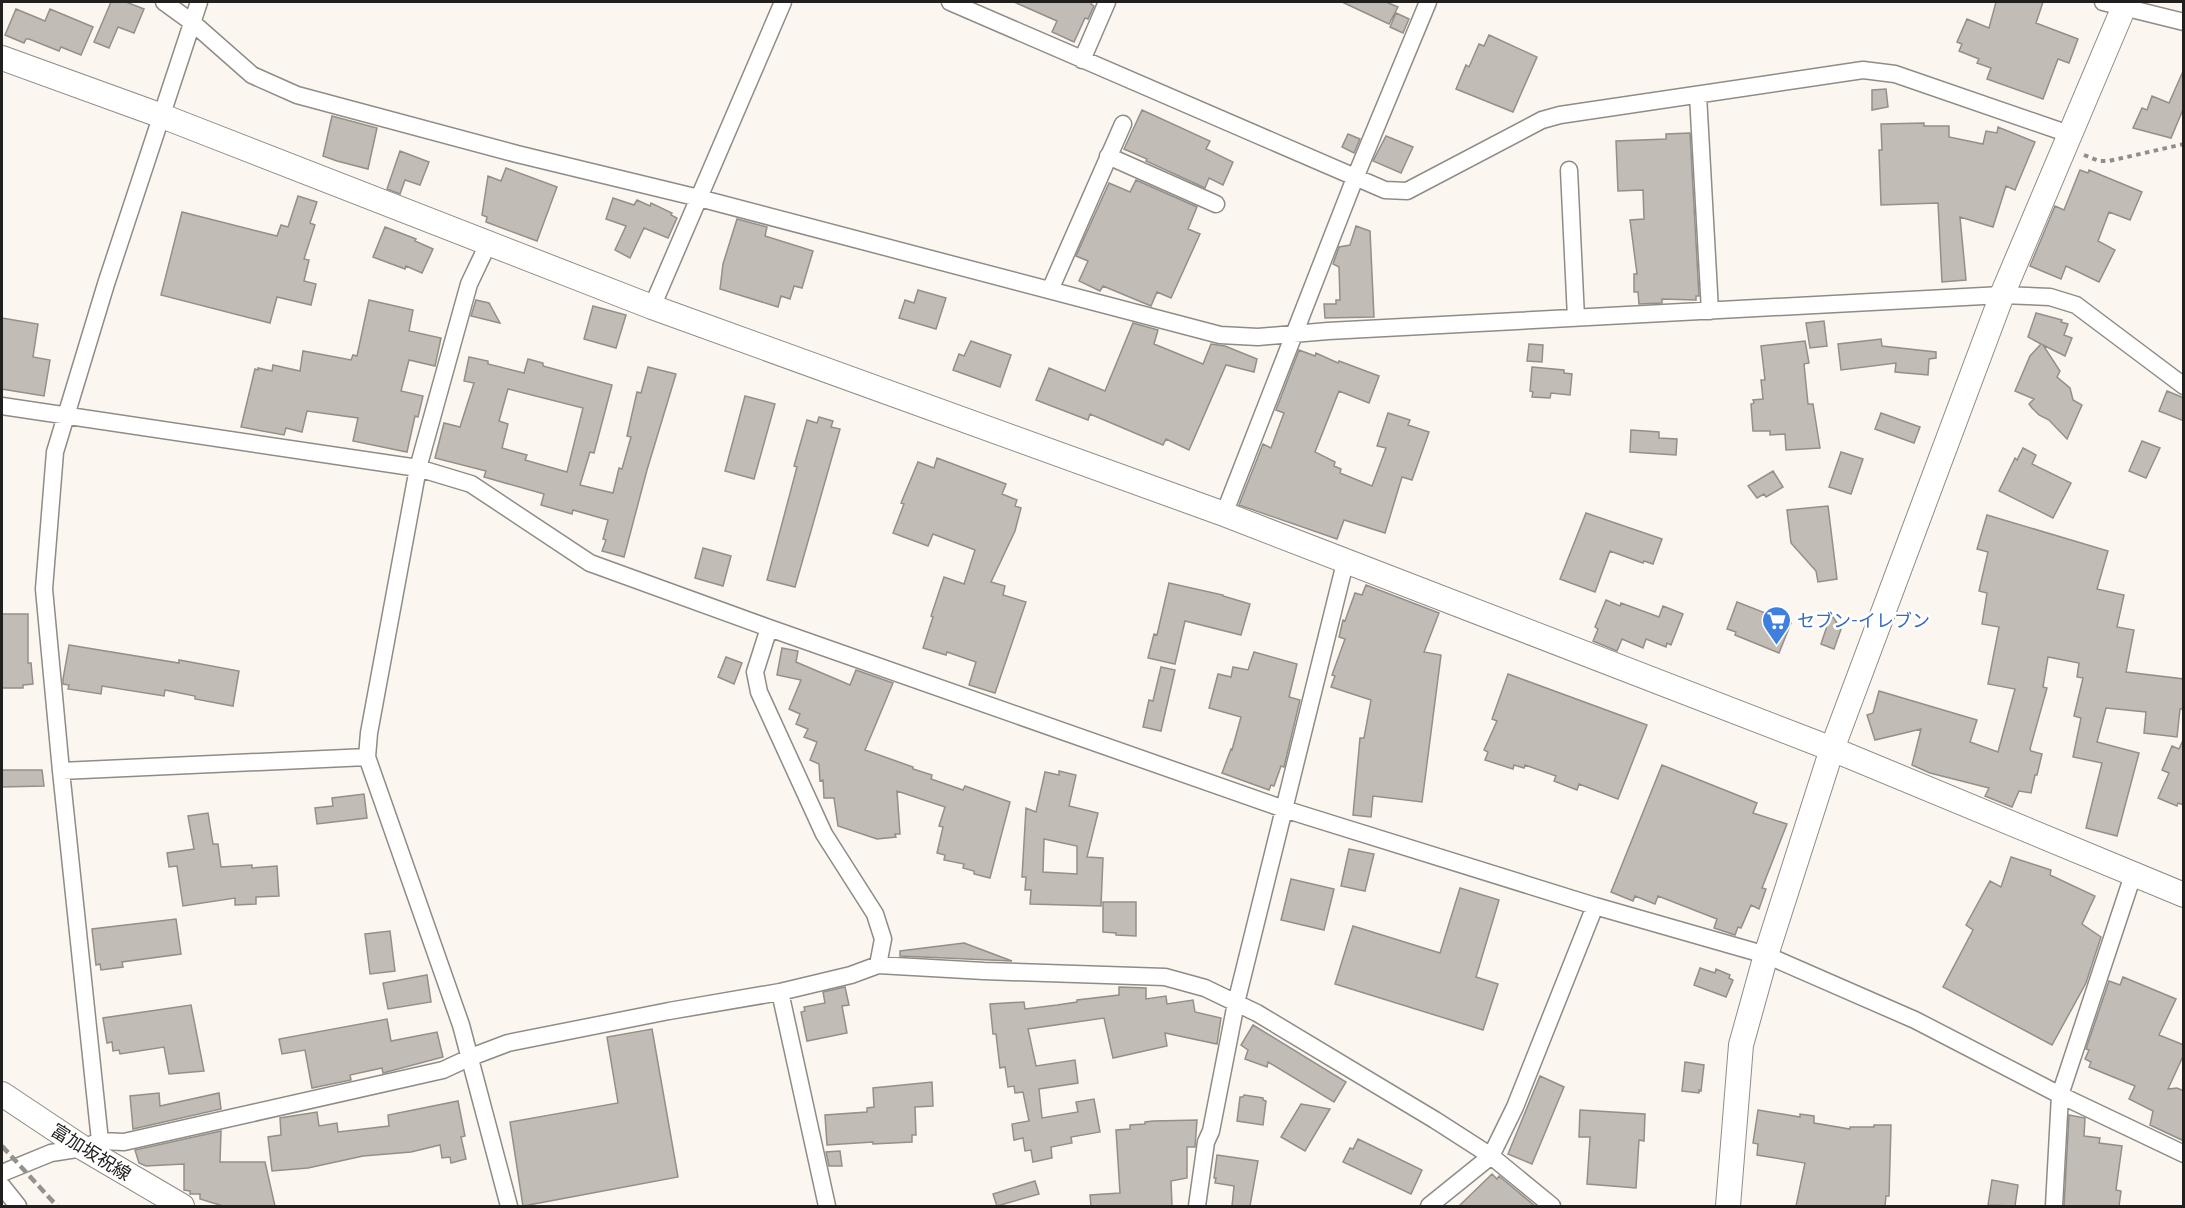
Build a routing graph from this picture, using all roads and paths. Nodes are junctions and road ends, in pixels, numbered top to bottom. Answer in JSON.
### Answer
{"nodes":[{"id":1,"x":164,"y":2,"type":"edge"},
{"id":2,"x":199,"y":2,"type":"edge"},
{"id":3,"x":783,"y":2,"type":"edge"},
{"id":4,"x":950,"y":2,"type":"edge"},
{"id":5,"x":1107,"y":2,"type":"edge"},
{"id":6,"x":1428,"y":2,"type":"edge"},
{"id":7,"x":2118,"y":3,"type":"edge"},
{"id":8,"x":2184,"y":22,"type":"edge"},
{"id":9,"x":193,"y":23,"type":"junction"},
{"id":10,"x":2,"y":58,"type":"edge"},
{"id":11,"x":1082,"y":60,"type":"junction"},
{"id":12,"x":1698,"y":95,"type":"junction"},
{"id":13,"x":162,"y":116,"type":"junction"},
{"id":14,"x":1123,"y":124,"type":"dead end"},
{"id":15,"x":2066,"y":140,"type":"junction"},
{"id":16,"x":2184,"y":144,"type":"edge"},
{"id":17,"x":1108,"y":156,"type":"junction"},
{"id":18,"x":1569,"y":170,"type":"dead end"},
{"id":19,"x":1355,"y":178,"type":"junction"},
{"id":20,"x":699,"y":198,"type":"junction"},
{"id":21,"x":1216,"y":204,"type":"dead end"},
{"id":22,"x":488,"y":244,"type":"junction"},
{"id":23,"x":1050,"y":290,"type":"junction"},
{"id":24,"x":2002,"y":295,"type":"junction"},
{"id":25,"x":652,"y":307,"type":"junction"},
{"id":26,"x":1710,"y":311,"type":"junction"},
{"id":27,"x":1576,"y":318,"type":"junction"},
{"id":28,"x":1294,"y":334,"type":"junction"},
{"id":29,"x":2184,"y":386,"type":"edge"},
{"id":30,"x":2,"y":406,"type":"edge"},
{"id":31,"x":66,"y":415,"type":"junction"},
{"id":32,"x":418,"y":468,"type":"junction"},
{"id":33,"x":1224,"y":514,"type":"junction"},
{"id":34,"x":1345,"y":563,"type":"junction"},
{"id":35,"x":769,"y":628,"type":"junction"},
{"id":36,"x":1832,"y":749,"type":"junction"},
{"id":37,"x":367,"y":757,"type":"junction"},
{"id":38,"x":61,"y":771,"type":"junction"},
{"id":39,"x":1284,"y":809,"type":"junction"},
{"id":40,"x":2133,"y":875,"type":"junction"},
{"id":41,"x":2184,"y":895,"type":"edge"},
{"id":42,"x":1596,"y":906,"type":"junction"},
{"id":43,"x":1766,"y":955,"type":"junction"},
{"id":44,"x":878,"y":965,"type":"junction"},
{"id":45,"x":780,"y":993,"type":"junction"},
{"id":46,"x":1236,"y":1003,"type":"junction"},
{"id":47,"x":471,"y":1057,"type":"junction"},
{"id":48,"x":2,"y":1094,"type":"edge"},
{"id":49,"x":2060,"y":1095,"type":"junction"},
{"id":50,"x":91,"y":1144,"type":"junction"},
{"id":51,"x":2184,"y":1154,"type":"edge"},
{"id":52,"x":1491,"y":1156,"type":"junction"},
{"id":53,"x":2,"y":1173,"type":"edge"},
{"id":54,"x":2,"y":1186,"type":"edge"},
{"id":55,"x":18,"y":1206,"type":"edge"},
{"id":56,"x":182,"y":1206,"type":"edge"},
{"id":57,"x":509,"y":1206,"type":"edge"},
{"id":58,"x":827,"y":1206,"type":"edge"},
{"id":59,"x":1197,"y":1206,"type":"edge"},
{"id":60,"x":1429,"y":1206,"type":"edge"},
{"id":61,"x":1552,"y":1206,"type":"edge"},
{"id":62,"x":1728,"y":1206,"type":"edge"},
{"id":63,"x":2054,"y":1206,"type":"edge"}],
"edges":[{"from":1,"to":9,"type":"street"},
{"from":2,"to":9,"type":"street"},
{"from":3,"to":20,"type":"street"},
{"from":4,"to":11,"type":"street"},
{"from":5,"to":11,"type":"street"},
{"from":6,"to":19,"type":"street"},
{"from":7,"to":8,"type":"street"},
{"from":7,"to":15,"type":"street"},
{"from":9,"to":13,"type":"street"},
{"from":9,"to":20,"type":"street"},
{"from":10,"to":13,"type":"street"},
{"from":11,"to":19,"type":"street"},
{"from":12,"to":15,"type":"street"},
{"from":12,"to":19,"type":"street"},
{"from":12,"to":26,"type":"street"},
{"from":13,"to":22,"type":"street"},
{"from":13,"to":31,"type":"street"},
{"from":14,"to":17,"type":"street"},
{"from":15,"to":16,"type":"path"},
{"from":15,"to":24,"type":"street"},
{"from":17,"to":21,"type":"street"},
{"from":17,"to":23,"type":"street"},
{"from":18,"to":27,"type":"street"},
{"from":19,"to":28,"type":"street"},
{"from":20,"to":23,"type":"street"},
{"from":20,"to":25,"type":"street"},
{"from":22,"to":25,"type":"street"},
{"from":22,"to":32,"type":"street"},
{"from":23,"to":28,"type":"street"},
{"from":24,"to":26,"type":"street"},
{"from":24,"to":29,"type":"street"},
{"from":24,"to":36,"type":"street"},
{"from":25,"to":33,"type":"street"},
{"from":26,"to":27,"type":"street"},
{"from":27,"to":28,"type":"street"},
{"from":28,"to":33,"type":"street"},
{"from":30,"to":31,"type":"street"},
{"from":31,"to":32,"type":"street"},
{"from":31,"to":38,"type":"street"},
{"from":32,"to":35,"type":"street"},
{"from":32,"to":37,"type":"street"},
{"from":33,"to":34,"type":"street"},
{"from":34,"to":36,"type":"street"},
{"from":34,"to":39,"type":"street"},
{"from":35,"to":39,"type":"street"},
{"from":35,"to":44,"type":"street"},
{"from":36,"to":40,"type":"street"},
{"from":36,"to":43,"type":"street"},
{"from":37,"to":38,"type":"street"},
{"from":37,"to":47,"type":"street"},
{"from":38,"to":50,"type":"street"},
{"from":39,"to":42,"type":"street"},
{"from":39,"to":46,"type":"street"},
{"from":40,"to":41,"type":"street"},
{"from":40,"to":49,"type":"street"},
{"from":42,"to":43,"type":"street"},
{"from":42,"to":52,"type":"street"},
{"from":43,"to":49,"type":"street"},
{"from":43,"to":62,"type":"street"},
{"from":44,"to":45,"type":"street"},
{"from":44,"to":46,"type":"street"},
{"from":45,"to":47,"type":"street"},
{"from":45,"to":58,"type":"street"},
{"from":46,"to":52,"type":"street"},
{"from":46,"to":59,"type":"street"},
{"from":47,"to":50,"type":"street"},
{"from":47,"to":57,"type":"street"},
{"from":48,"to":50,"type":"street","name":"富加坂祝線"},
{"from":49,"to":51,"type":"street"},
{"from":49,"to":63,"type":"street"},
{"from":50,"to":53,"type":"street"},
{"from":50,"to":56,"type":"street","name":"富加坂祝線"},
{"from":52,"to":60,"type":"street"},
{"from":52,"to":61,"type":"street"},
{"from":54,"to":55,"type":"street"}]}
